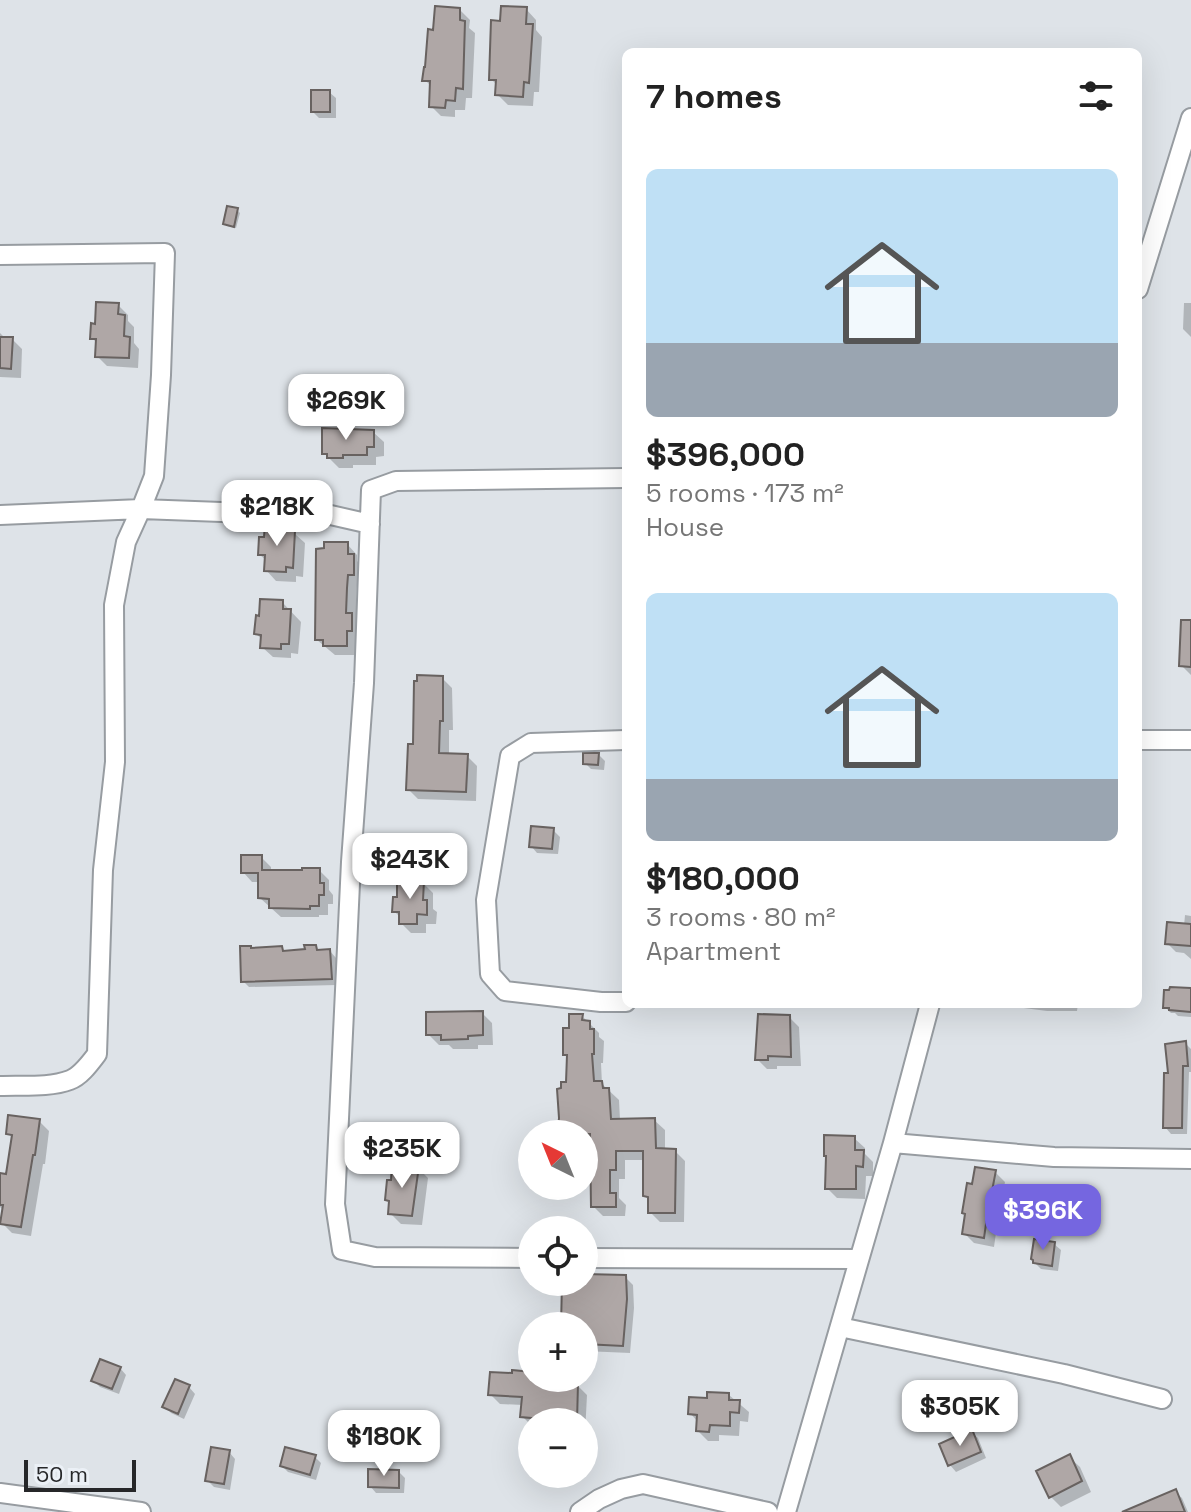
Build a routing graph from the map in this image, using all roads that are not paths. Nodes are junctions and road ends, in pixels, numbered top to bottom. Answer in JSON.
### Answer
{"nodes":[{"id":1,"x":1191,"y":118,"type":"edge"},
{"id":2,"x":0,"y":255,"type":"edge"},
{"id":3,"x":1142,"y":276,"type":"edge"},
{"id":4,"x":622,"y":478,"type":"edge"},
{"id":5,"x":141,"y":509,"type":"junction"},
{"id":6,"x":0,"y":515,"type":"edge"},
{"id":7,"x":370,"y":524,"type":"junction"},
{"id":8,"x":622,"y":740,"type":"edge"},
{"id":9,"x":1142,"y":740,"type":"edge"},
{"id":10,"x":1191,"y":740,"type":"edge"},
{"id":11,"x":622,"y":1002,"type":"edge"},
{"id":12,"x":929,"y":1008,"type":"edge"},
{"id":13,"x":0,"y":1086,"type":"edge"},
{"id":14,"x":893,"y":1143,"type":"junction"},
{"id":15,"x":1191,"y":1159,"type":"edge"},
{"id":16,"x":518,"y":1258,"type":"edge"},
{"id":17,"x":598,"y":1258,"type":"edge"},
{"id":18,"x":859,"y":1259,"type":"junction"},
{"id":19,"x":840,"y":1327,"type":"junction"},
{"id":20,"x":1162,"y":1399,"type":"dead end"},
{"id":21,"x":0,"y":1493,"type":"edge"},
{"id":22,"x":141,"y":1512,"type":"edge"},
{"id":23,"x":580,"y":1512,"type":"edge"},
{"id":24,"x":768,"y":1512,"type":"edge"},
{"id":25,"x":786,"y":1512,"type":"edge"}],
"edges":[{"from":1,"to":3,"type":"street"},
{"from":2,"to":5,"type":"street"},
{"from":4,"to":7,"type":"street"},
{"from":5,"to":6,"type":"street"},
{"from":5,"to":7,"type":"street"},
{"from":5,"to":13,"type":"street"},
{"from":7,"to":16,"type":"street"},
{"from":8,"to":11,"type":"street"},
{"from":9,"to":10,"type":"street"},
{"from":12,"to":14,"type":"street"},
{"from":14,"to":15,"type":"street"},
{"from":14,"to":18,"type":"street"},
{"from":17,"to":18,"type":"street"},
{"from":18,"to":19,"type":"street"},
{"from":19,"to":20,"type":"street"},
{"from":19,"to":25,"type":"street"},
{"from":21,"to":22,"type":"street"},
{"from":23,"to":24,"type":"street"}]}
